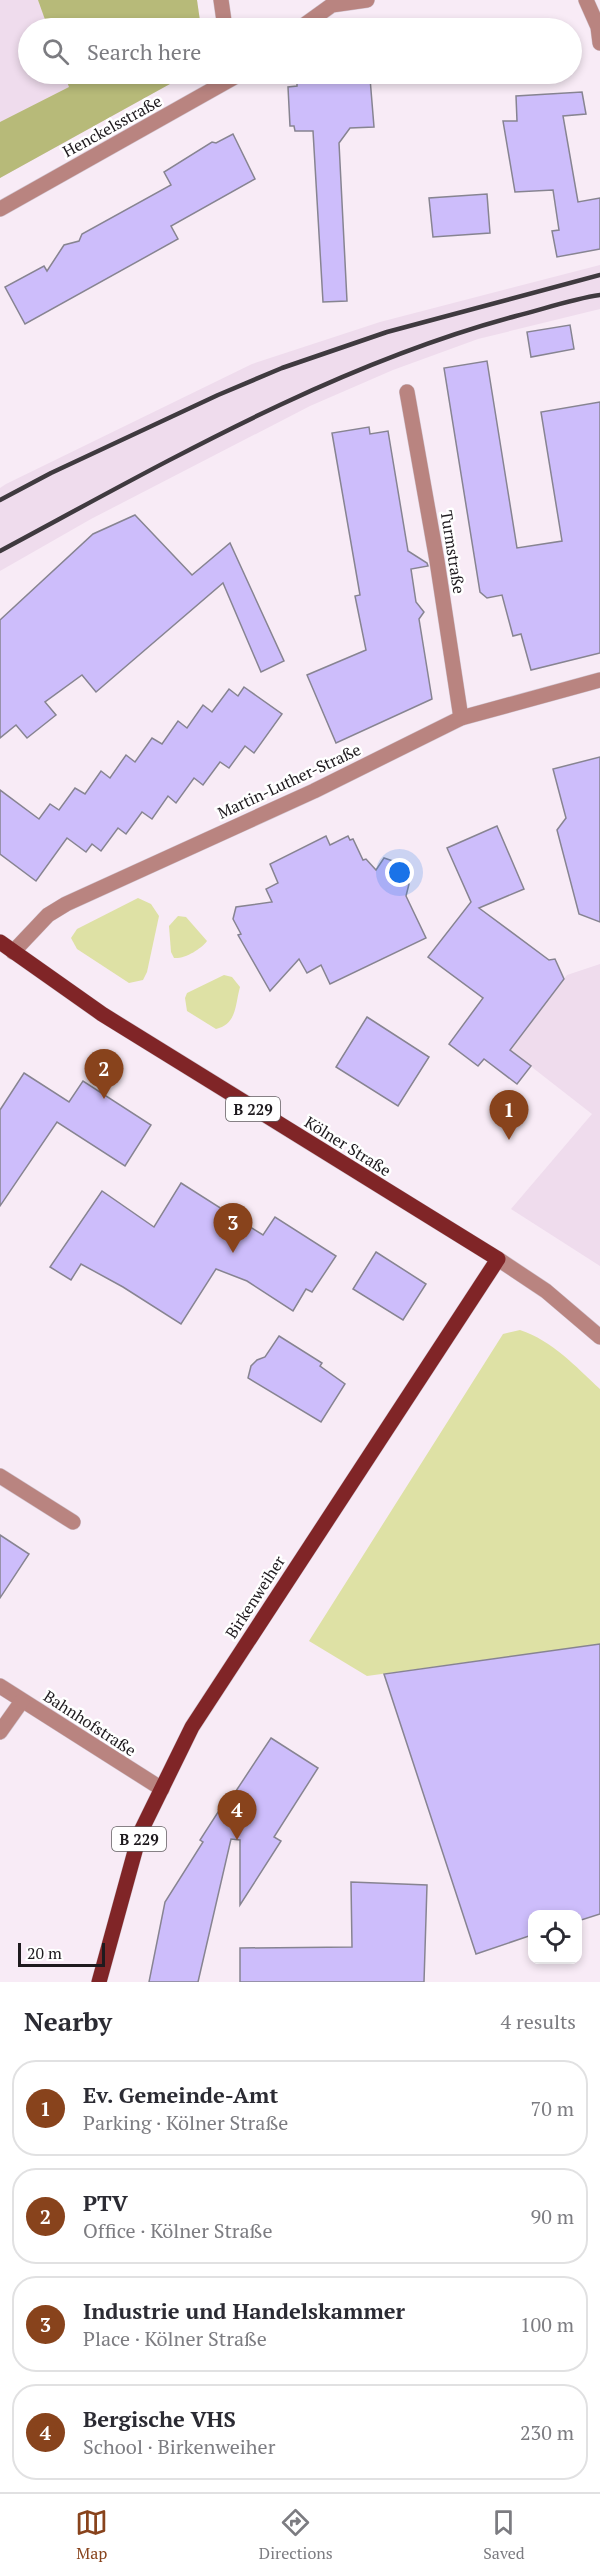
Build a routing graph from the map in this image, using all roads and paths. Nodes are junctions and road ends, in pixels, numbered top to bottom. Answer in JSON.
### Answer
{"nodes":[{"id":1,"x":221,"y":0,"type":"edge"},
{"id":2,"x":367,"y":0,"type":"edge"},
{"id":3,"x":586,"y":0,"type":"edge"},
{"id":4,"x":224,"y":18,"type":"edge"},
{"id":5,"x":314,"y":18,"type":"edge"},
{"id":6,"x":600,"y":43,"type":"edge"},
{"id":7,"x":219,"y":84,"type":"edge"},
{"id":8,"x":0,"y":209,"type":"edge"},
{"id":9,"x":407,"y":392,"type":"dead end"},
{"id":10,"x":600,"y":680,"type":"edge"},
{"id":11,"x":461,"y":718,"type":"junction"},
{"id":12,"x":0,"y":942,"type":"edge"},
{"id":13,"x":13,"y":952,"type":"junction"},
{"id":14,"x":498,"y":1259,"type":"junction"},
{"id":15,"x":600,"y":1337,"type":"edge"},
{"id":16,"x":0,"y":1476,"type":"edge"},
{"id":17,"x":73,"y":1522,"type":"dead end"},
{"id":18,"x":0,"y":1686,"type":"edge"},
{"id":19,"x":22,"y":1701,"type":"junction"},
{"id":20,"x":0,"y":1732,"type":"edge"},
{"id":21,"x":162,"y":1789,"type":"junction"},
{"id":22,"x":99,"y":1982,"type":"edge"}],
"edges":[{"from":1,"to":4,"type":"street"},
{"from":2,"to":5,"type":"street"},
{"from":3,"to":6,"type":"street"},
{"from":7,"to":8,"type":"street","name":"Henckelsstraße"},
{"from":9,"to":11,"type":"street","name":"Turmstraße"},
{"from":10,"to":11,"type":"street","name":"Martin-Luther-Straße"},
{"from":11,"to":13,"type":"street","name":"Martin-Luther-Straße"},
{"from":12,"to":13,"type":"main road","number":"B 229"},
{"from":13,"to":14,"type":"main road","name":"Kölner Straße","number":"B 229"},
{"from":14,"to":15,"type":"street","name":"Kölner Straße"},
{"from":14,"to":21,"type":"main road","name":"Birkenweiher","number":"B 229"},
{"from":16,"to":17,"type":"street"},
{"from":18,"to":19,"type":"street","name":"Bahnhofstraße"},
{"from":19,"to":20,"type":"street"},
{"from":19,"to":21,"type":"street","name":"Bahnhofstraße"},
{"from":21,"to":22,"type":"main road","name":"Birkenweiher","number":"B 229"}]}
